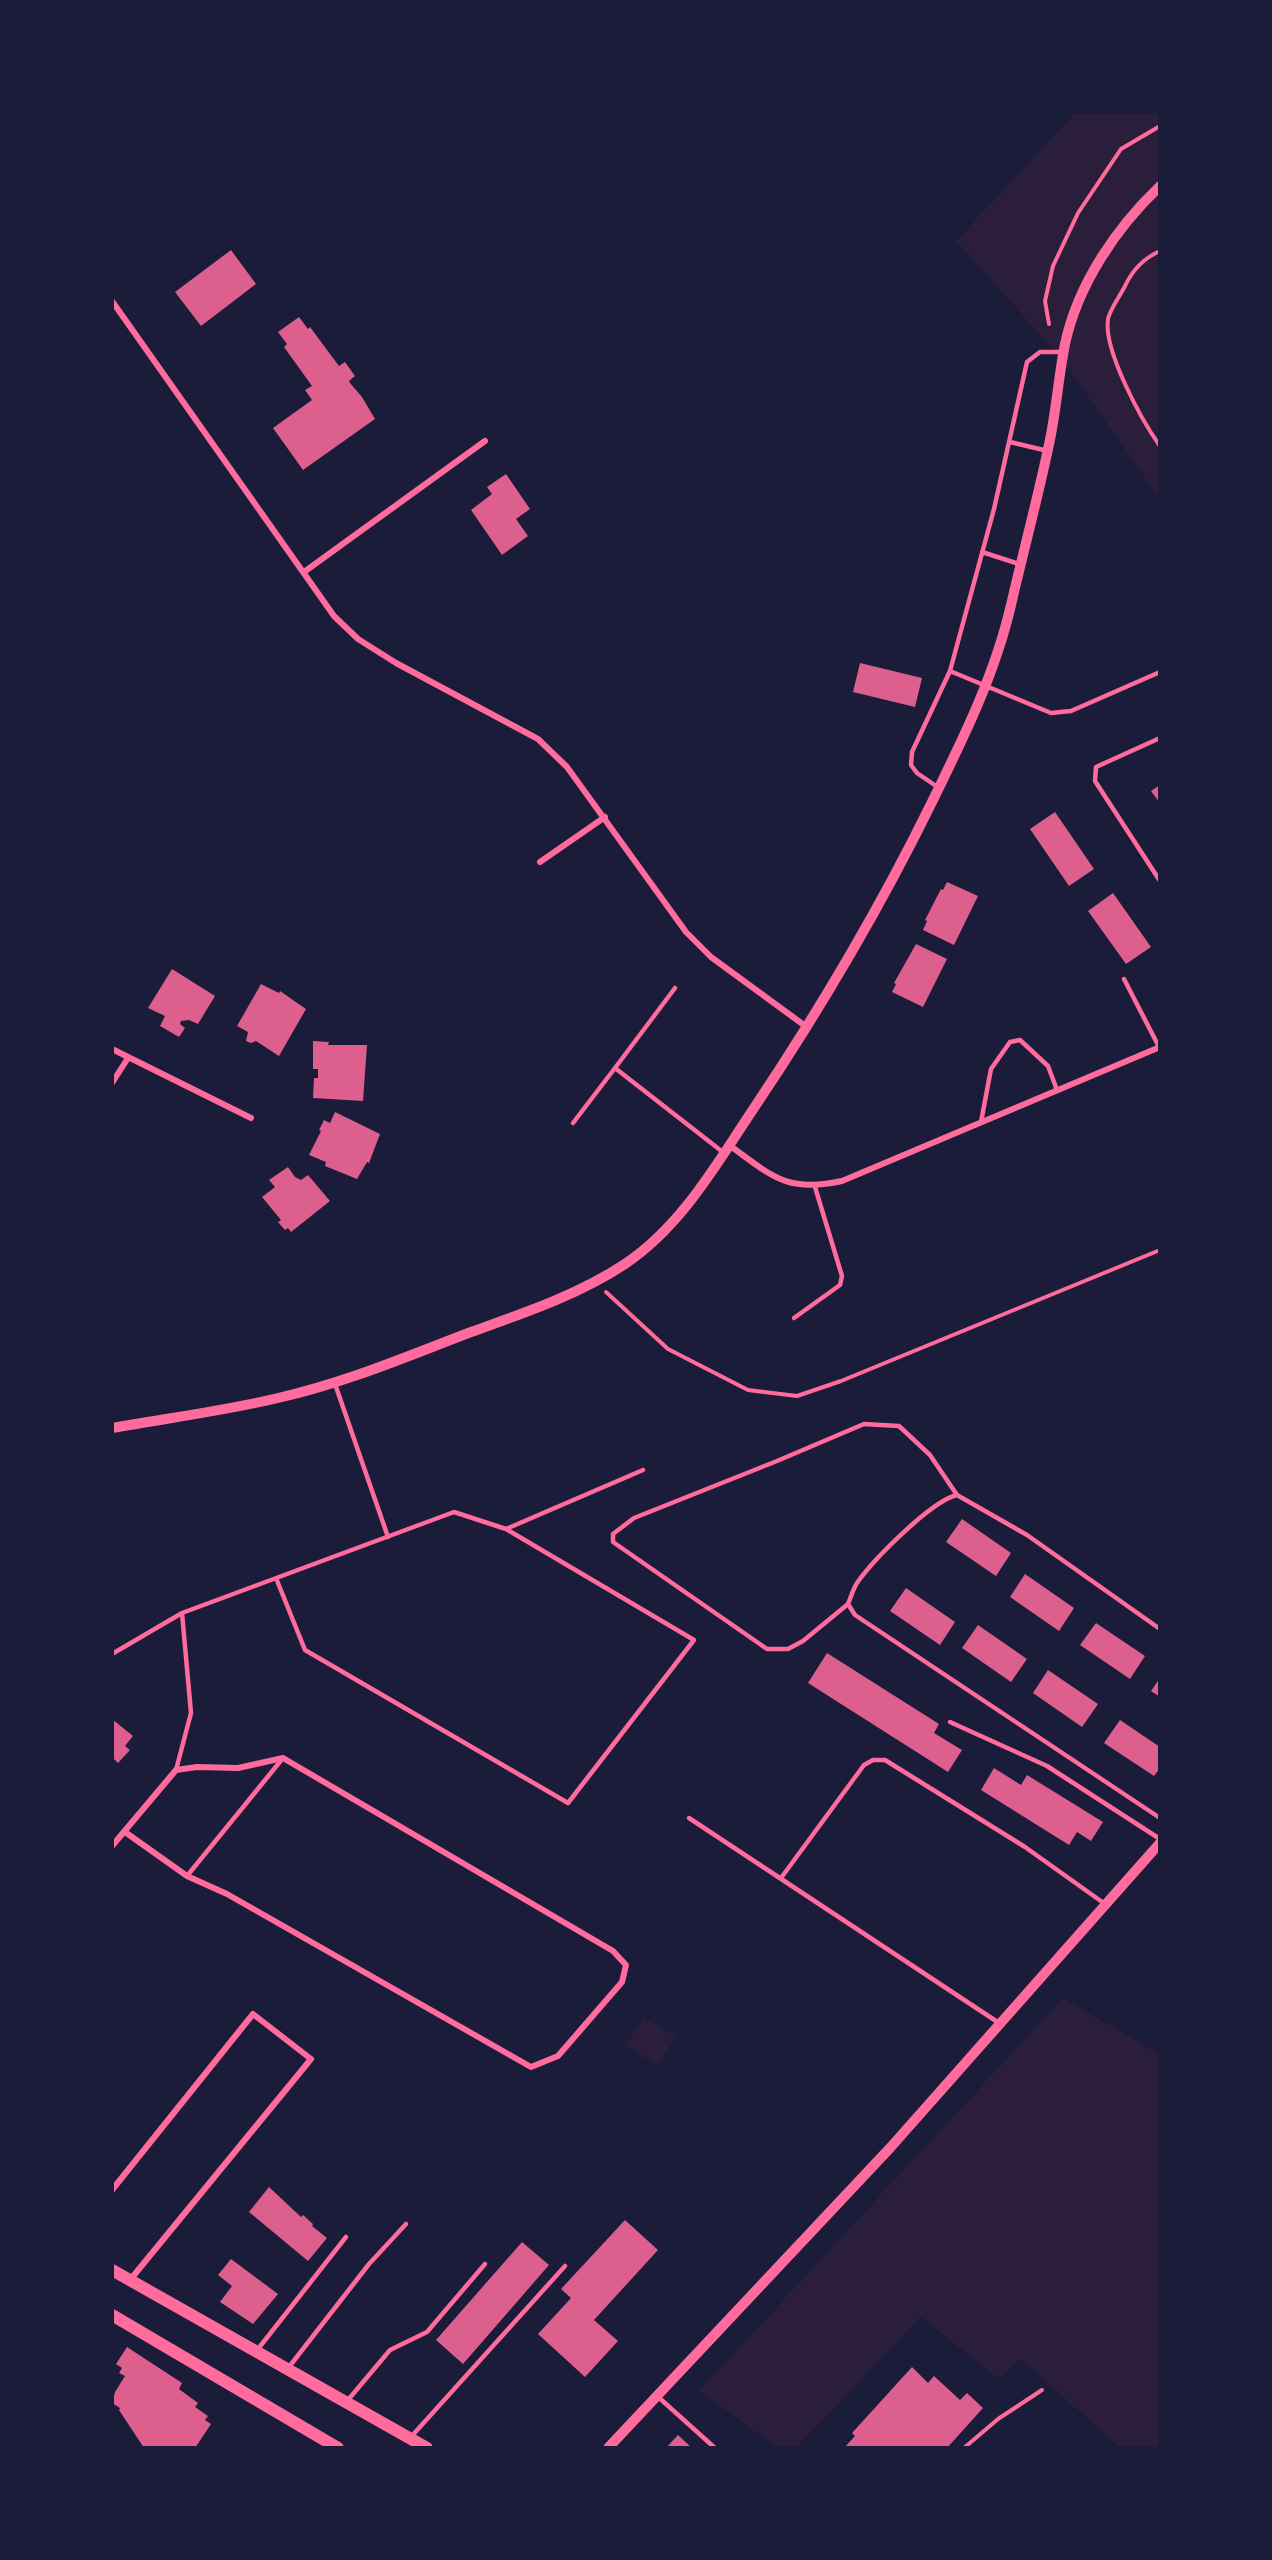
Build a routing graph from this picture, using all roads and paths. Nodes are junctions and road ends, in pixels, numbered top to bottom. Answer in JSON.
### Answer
{"nodes":[{"id":1,"x":1160,"y":126,"type":"edge"},
{"id":2,"x":1160,"y":186,"type":"edge"},
{"id":3,"x":1160,"y":251,"type":"edge"},
{"id":4,"x":112,"y":301,"type":"edge"},
{"id":5,"x":1048,"y":324,"type":"dead end"},
{"id":6,"x":1064,"y":352,"type":"junction"},
{"id":7,"x":485,"y":441,"type":"dead end"},
{"id":8,"x":1010,"y":442,"type":"junction"},
{"id":9,"x":1160,"y":446,"type":"edge"},
{"id":10,"x":1048,"y":451,"type":"junction"},
{"id":11,"x":982,"y":552,"type":"junction"},
{"id":12,"x":1021,"y":565,"type":"junction"},
{"id":13,"x":304,"y":572,"type":"junction"},
{"id":14,"x":950,"y":671,"type":"junction"},
{"id":15,"x":1160,"y":672,"type":"edge"},
{"id":16,"x":986,"y":686,"type":"junction"},
{"id":17,"x":1160,"y":738,"type":"edge"},
{"id":18,"x":939,"y":788,"type":"junction"},
{"id":19,"x":605,"y":817,"type":"junction"},
{"id":20,"x":540,"y":862,"type":"dead end"},
{"id":21,"x":1160,"y":880,"type":"edge"},
{"id":22,"x":1124,"y":979,"type":"dead end"},
{"id":23,"x":675,"y":988,"type":"dead end"},
{"id":24,"x":808,"y":1028,"type":"junction"},
{"id":25,"x":1159,"y":1047,"type":"edge"},
{"id":26,"x":112,"y":1049,"type":"edge"},
{"id":27,"x":129,"y":1058,"type":"junction"},
{"id":28,"x":615,"y":1068,"type":"junction"},
{"id":29,"x":112,"y":1083,"type":"edge"},
{"id":30,"x":1057,"y":1090,"type":"junction"},
{"id":31,"x":251,"y":1118,"type":"dead end"},
{"id":32,"x":981,"y":1122,"type":"junction"},
{"id":33,"x":573,"y":1123,"type":"dead end"},
{"id":34,"x":727,"y":1149,"type":"junction"},
{"id":35,"x":815,"y":1187,"type":"junction"},
{"id":36,"x":1160,"y":1250,"type":"edge"},
{"id":37,"x":596,"y":1283,"type":"junction"},
{"id":38,"x":794,"y":1318,"type":"dead end"},
{"id":39,"x":334,"y":1383,"type":"junction"},
{"id":40,"x":112,"y":1428,"type":"edge"},
{"id":41,"x":643,"y":1470,"type":"dead end"},
{"id":42,"x":957,"y":1496,"type":"junction"},
{"id":43,"x":506,"y":1529,"type":"junction"},
{"id":44,"x":388,"y":1537,"type":"junction"},
{"id":45,"x":276,"y":1578,"type":"junction"},
{"id":46,"x":848,"y":1604,"type":"junction"},
{"id":47,"x":182,"y":1613,"type":"junction"},
{"id":48,"x":1160,"y":1629,"type":"edge"},
{"id":49,"x":112,"y":1654,"type":"edge"},
{"id":50,"x":950,"y":1722,"type":"dead end"},
{"id":51,"x":283,"y":1758,"type":"junction"},
{"id":52,"x":176,"y":1770,"type":"junction"},
{"id":53,"x":689,"y":1818,"type":"dead end"},
{"id":54,"x":1160,"y":1818,"type":"edge"},
{"id":55,"x":125,"y":1832,"type":"junction"},
{"id":56,"x":1160,"y":1841,"type":"edge"},
{"id":57,"x":112,"y":1846,"type":"edge"},
{"id":58,"x":187,"y":1876,"type":"junction"},
{"id":59,"x":781,"y":1878,"type":"junction"},
{"id":60,"x":1105,"y":1904,"type":"junction"},
{"id":61,"x":999,"y":2023,"type":"junction"},
{"id":62,"x":112,"y":2190,"type":"edge"},
{"id":63,"x":405,"y":2224,"type":"dead end"},
{"id":64,"x":346,"y":2237,"type":"dead end"},
{"id":65,"x":485,"y":2264,"type":"dead end"},
{"id":66,"x":565,"y":2266,"type":"dead end"},
{"id":67,"x":112,"y":2270,"type":"edge"},
{"id":68,"x":130,"y":2280,"type":"junction"},
{"id":69,"x":112,"y":2315,"type":"edge"},
{"id":70,"x":256,"y":2352,"type":"junction"},
{"id":71,"x":288,"y":2369,"type":"junction"},
{"id":72,"x":1042,"y":2390,"type":"dead end"},
{"id":73,"x":656,"y":2395,"type":"junction"},
{"id":74,"x":346,"y":2403,"type":"junction"},
{"id":75,"x":410,"y":2438,"type":"junction"},
{"id":76,"x":338,"y":2448,"type":"edge"},
{"id":77,"x":427,"y":2448,"type":"edge"},
{"id":78,"x":608,"y":2448,"type":"edge"},
{"id":79,"x":715,"y":2448,"type":"edge"},
{"id":80,"x":964,"y":2448,"type":"edge"}],
"edges":[{"from":1,"to":5,"type":"path"},
{"from":2,"to":6,"type":"street"},
{"from":3,"to":9,"type":"path"},
{"from":4,"to":13,"type":"street"},
{"from":6,"to":8,"type":"lane"},
{"from":6,"to":10,"type":"street"},
{"from":7,"to":13,"type":"street"},
{"from":8,"to":10,"type":"lane"},
{"from":8,"to":11,"type":"lane"},
{"from":10,"to":12,"type":"street"},
{"from":11,"to":12,"type":"lane"},
{"from":11,"to":14,"type":"lane"},
{"from":12,"to":16,"type":"street"},
{"from":13,"to":19,"type":"street"},
{"from":14,"to":16,"type":"lane"},
{"from":14,"to":18,"type":"lane"},
{"from":15,"to":16,"type":"lane"},
{"from":16,"to":18,"type":"street"},
{"from":17,"to":21,"type":"lane"},
{"from":18,"to":24,"type":"street"},
{"from":19,"to":20,"type":"street"},
{"from":19,"to":24,"type":"street"},
{"from":22,"to":25,"type":"lane"},
{"from":23,"to":28,"type":"lane"},
{"from":24,"to":34,"type":"street"},
{"from":25,"to":30,"type":"street"},
{"from":26,"to":27,"type":"street"},
{"from":27,"to":29,"type":"street"},
{"from":27,"to":31,"type":"street"},
{"from":28,"to":33,"type":"lane"},
{"from":28,"to":34,"type":"lane"},
{"from":30,"to":32,"type":"street"},
{"from":30,"to":32,"type":"lane"},
{"from":32,"to":35,"type":"street"},
{"from":34,"to":35,"type":"street"},
{"from":34,"to":37,"type":"street"},
{"from":35,"to":38,"type":"lane"},
{"from":36,"to":37,"type":"path"},
{"from":37,"to":39,"type":"street"},
{"from":39,"to":40,"type":"street"},
{"from":39,"to":44,"type":"lane"},
{"from":41,"to":43,"type":"lane"},
{"from":42,"to":46,"type":"lane"},
{"from":42,"to":46,"type":"lane"},
{"from":42,"to":48,"type":"lane"},
{"from":43,"to":44,"type":"lane"},
{"from":43,"to":45,"type":"lane"},
{"from":44,"to":45,"type":"lane"},
{"from":45,"to":47,"type":"lane"},
{"from":46,"to":54,"type":"lane"},
{"from":47,"to":49,"type":"lane"},
{"from":47,"to":52,"type":"lane"},
{"from":50,"to":56,"type":"lane"},
{"from":51,"to":52,"type":"street"},
{"from":51,"to":58,"type":"lane"},
{"from":51,"to":58,"type":"street"},
{"from":52,"to":55,"type":"street"},
{"from":53,"to":59,"type":"lane"},
{"from":55,"to":57,"type":"street"},
{"from":55,"to":58,"type":"street"},
{"from":56,"to":60,"type":"street"},
{"from":59,"to":60,"type":"lane"},
{"from":59,"to":61,"type":"lane"},
{"from":60,"to":61,"type":"street"},
{"from":61,"to":73,"type":"street"},
{"from":62,"to":68,"type":"street"},
{"from":63,"to":71,"type":"lane"},
{"from":64,"to":70,"type":"lane"},
{"from":65,"to":74,"type":"lane"},
{"from":66,"to":75,"type":"lane"},
{"from":67,"to":68,"type":"main road"},
{"from":68,"to":70,"type":"main road"},
{"from":69,"to":76,"type":"main road"},
{"from":70,"to":71,"type":"main road"},
{"from":71,"to":74,"type":"main road"},
{"from":72,"to":80,"type":"path"},
{"from":73,"to":78,"type":"street"},
{"from":73,"to":79,"type":"lane"},
{"from":74,"to":75,"type":"main road"},
{"from":75,"to":77,"type":"main road"}]}
